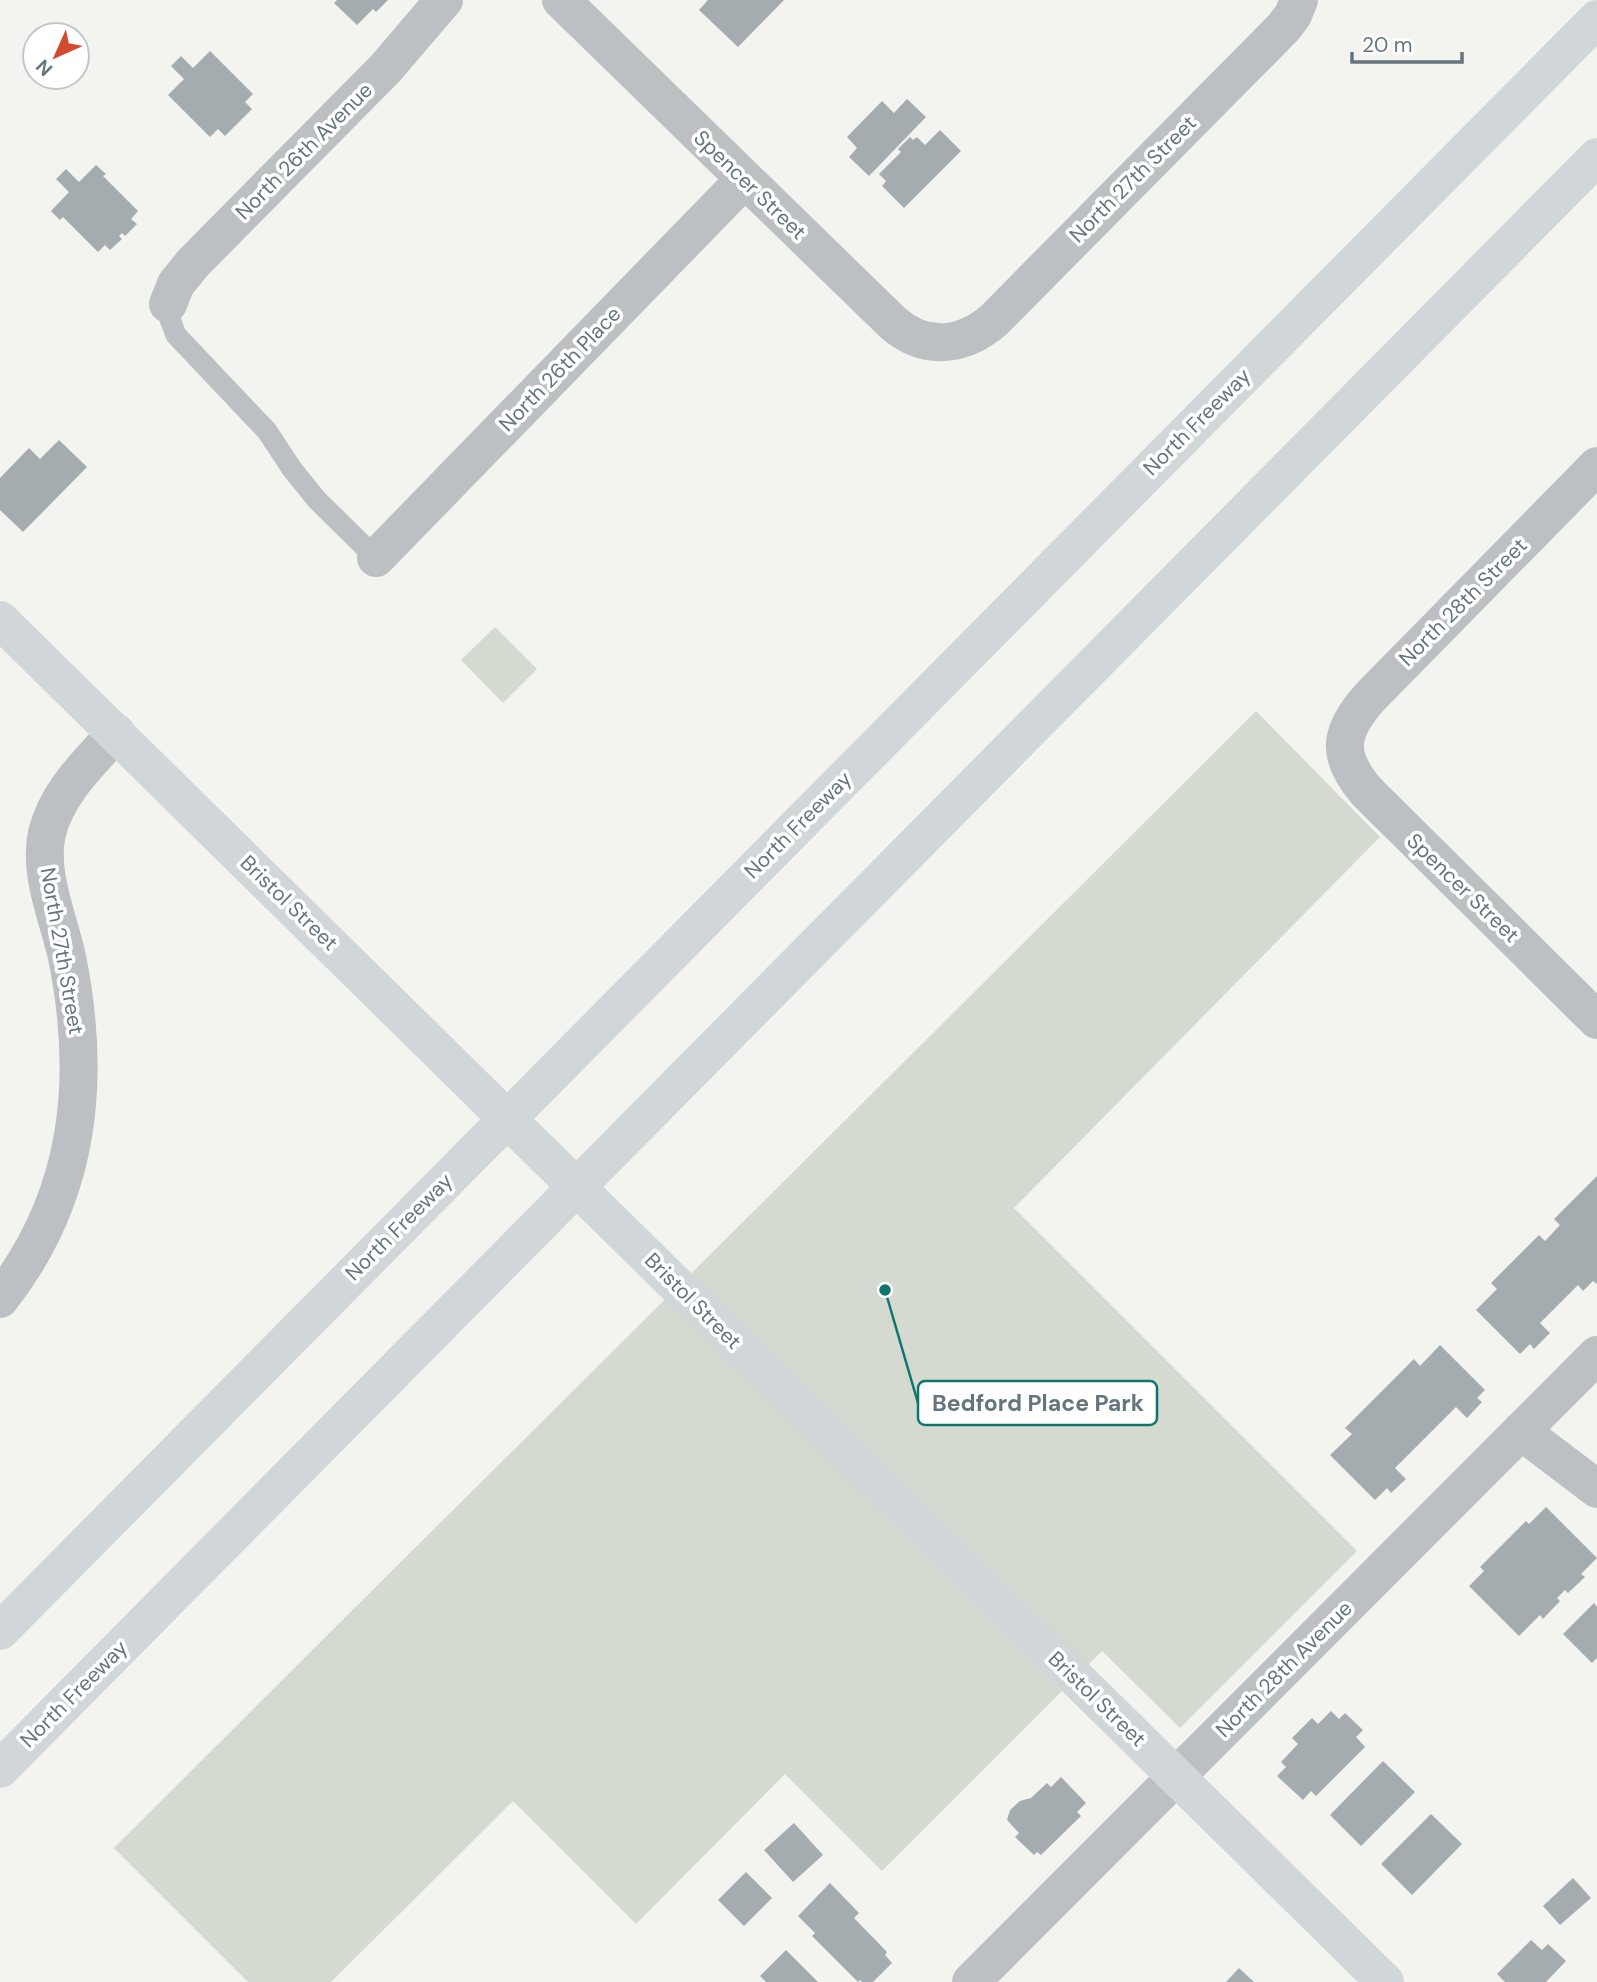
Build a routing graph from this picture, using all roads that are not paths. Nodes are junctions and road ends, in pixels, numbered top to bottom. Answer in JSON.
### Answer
{"nodes":[{"id":1,"x":444,"y":0,"type":"edge"},
{"id":2,"x":561,"y":0,"type":"edge"},
{"id":3,"x":1299,"y":0,"type":"edge"},
{"id":4,"x":1597,"y":19,"type":"edge"},
{"id":5,"x":1597,"y":158,"type":"edge"},
{"id":6,"x":744,"y":180,"type":"junction"},
{"id":7,"x":168,"y":304,"type":"joint"},
{"id":8,"x":953,"y":343,"type":"joint"},
{"id":9,"x":1597,"y":466,"type":"edge"},
{"id":10,"x":376,"y":558,"type":"joint"},
{"id":11,"x":0,"y":620,"type":"edge"},
{"id":12,"x":116,"y":733,"type":"junction"},
{"id":13,"x":1344,"y":747,"type":"joint"},
{"id":14,"x":1597,"y":1020,"type":"edge"},
{"id":15,"x":6,"y":1276,"type":"edge"},
{"id":16,"x":1597,"y":1355,"type":"edge"},
{"id":17,"x":1521,"y":1431,"type":"junction"},
{"id":18,"x":1597,"y":1489,"type":"edge"},
{"id":19,"x":0,"y":1631,"type":"edge"},
{"id":20,"x":0,"y":1769,"type":"edge"},
{"id":21,"x":1177,"y":1777,"type":"junction"},
{"id":22,"x":971,"y":1982,"type":"edge"},
{"id":23,"x":1385,"y":1982,"type":"edge"}],
"edges":[{"from":1,"to":7,"type":"street","name":"North 26th Avenue"},
{"from":2,"to":6,"type":"street","name":"Spencer Street"},
{"from":3,"to":8,"type":"street","name":"North 27th Street"},
{"from":4,"to":19,"type":"main road","name":"North Freeway"},
{"from":5,"to":20,"type":"main road","name":"North Freeway"},
{"from":6,"to":8,"type":"street","name":"Spencer Street"},
{"from":6,"to":10,"type":"street","name":"North 26th Place"},
{"from":7,"to":10,"type":"lane"},
{"from":9,"to":13,"type":"street","name":"North 28th Street"},
{"from":11,"to":12,"type":"main road","name":"Bristol Street"},
{"from":12,"to":15,"type":"street","name":"North 27th Street"},
{"from":12,"to":21,"type":"main road","name":"Bristol Street"},
{"from":13,"to":14,"type":"street","name":"Spencer Street"},
{"from":16,"to":17,"type":"street","name":"North 28th Avenue"},
{"from":17,"to":18,"type":"street"},
{"from":17,"to":21,"type":"street","name":"North 28th Avenue"},
{"from":21,"to":22,"type":"street","name":"North 28th Avenue"},
{"from":21,"to":23,"type":"main road","name":"Bristol Street"}]}
